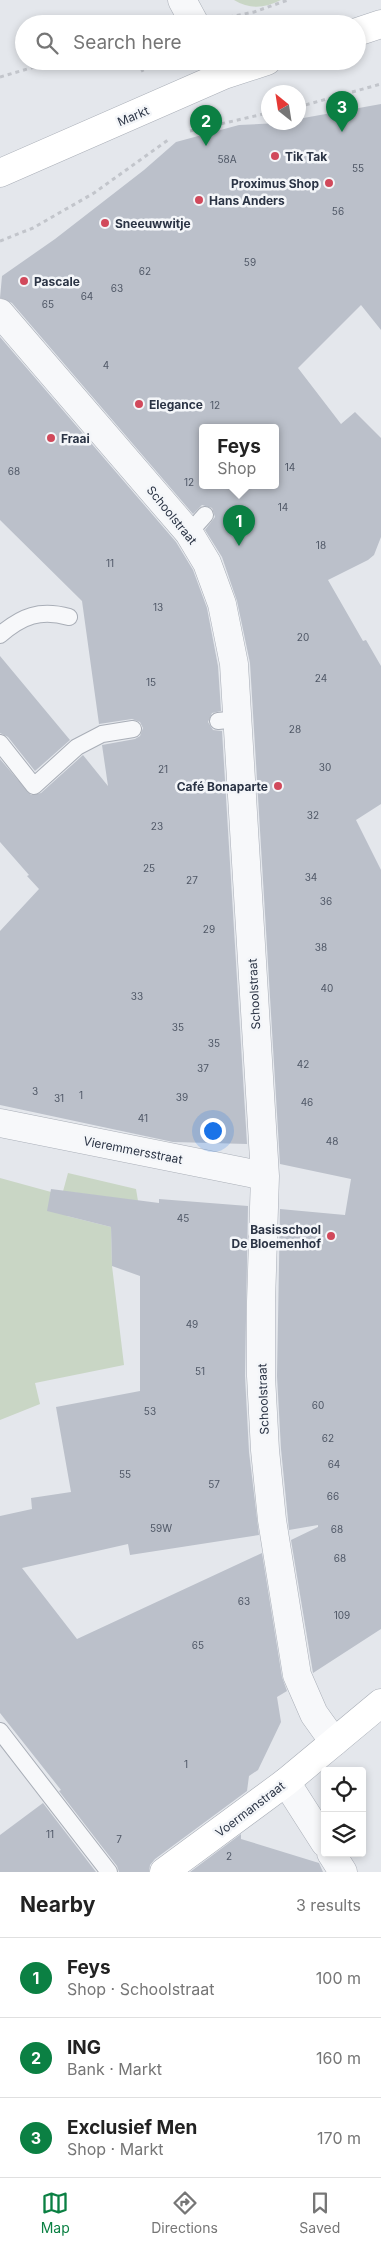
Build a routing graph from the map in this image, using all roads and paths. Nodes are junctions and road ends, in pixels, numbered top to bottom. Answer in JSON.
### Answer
{"nodes":[{"id":1,"x":288,"y":0,"type":"edge"},
{"id":2,"x":190,"y":15,"type":"edge"},
{"id":3,"x":381,"y":24,"type":"edge"},
{"id":4,"x":366,"y":29,"type":"edge"},
{"id":5,"x":24,"y":70,"type":"edge"},
{"id":6,"x":216,"y":70,"type":"edge"},
{"id":7,"x":0,"y":77,"type":"edge"},
{"id":8,"x":381,"y":84,"type":"edge"},
{"id":9,"x":306,"y":105,"type":"edge"},
{"id":10,"x":261,"y":113,"type":"edge"},
{"id":11,"x":182,"y":134,"type":"dead end"},
{"id":12,"x":174,"y":138,"type":"dead end"},
{"id":13,"x":0,"y":173,"type":"edge"},
{"id":14,"x":0,"y":241,"type":"edge"},
{"id":15,"x":0,"y":313,"type":"edge"},
{"id":16,"x":69,"y":617,"type":"dead end"},
{"id":17,"x":0,"y":635,"type":"edge"},
{"id":18,"x":133,"y":729,"type":"dead end"},
{"id":19,"x":0,"y":743,"type":"edge"},
{"id":20,"x":0,"y":1123,"type":"edge"},
{"id":21,"x":265,"y":1176,"type":"junction"},
{"id":22,"x":381,"y":1703,"type":"edge"},
{"id":23,"x":0,"y":1731,"type":"edge"},
{"id":24,"x":334,"y":1742,"type":"junction"},
{"id":25,"x":286,"y":1782,"type":"junction"},
{"id":26,"x":321,"y":1837,"type":"edge"},
{"id":27,"x":334,"y":1857,"type":"edge"},
{"id":28,"x":109,"y":1872,"type":"edge"},
{"id":29,"x":164,"y":1872,"type":"edge"},
{"id":30,"x":343,"y":1872,"type":"edge"}],
"edges":[{"from":1,"to":2,"type":"path"},
{"from":3,"to":4,"type":"street"},
{"from":5,"to":7,"type":"path"},
{"from":6,"to":13,"type":"street","name":"Markt"},
{"from":8,"to":9,"type":"path"},
{"from":10,"to":11,"type":"path"},
{"from":12,"to":14,"type":"path"},
{"from":15,"to":21,"type":"street","name":"Schoolstraat"},
{"from":16,"to":17,"type":"lane"},
{"from":18,"to":19,"type":"lane"},
{"from":20,"to":21,"type":"street","name":"Vieremmersstraat"},
{"from":21,"to":24,"type":"street","name":"Schoolstraat"},
{"from":22,"to":24,"type":"street","name":"Voermanstraat"},
{"from":23,"to":28,"type":"lane"},
{"from":24,"to":25,"type":"street","name":"Voermanstraat"},
{"from":25,"to":26,"type":"street"},
{"from":25,"to":29,"type":"street","name":"Voermanstraat"},
{"from":27,"to":30,"type":"street"}]}
